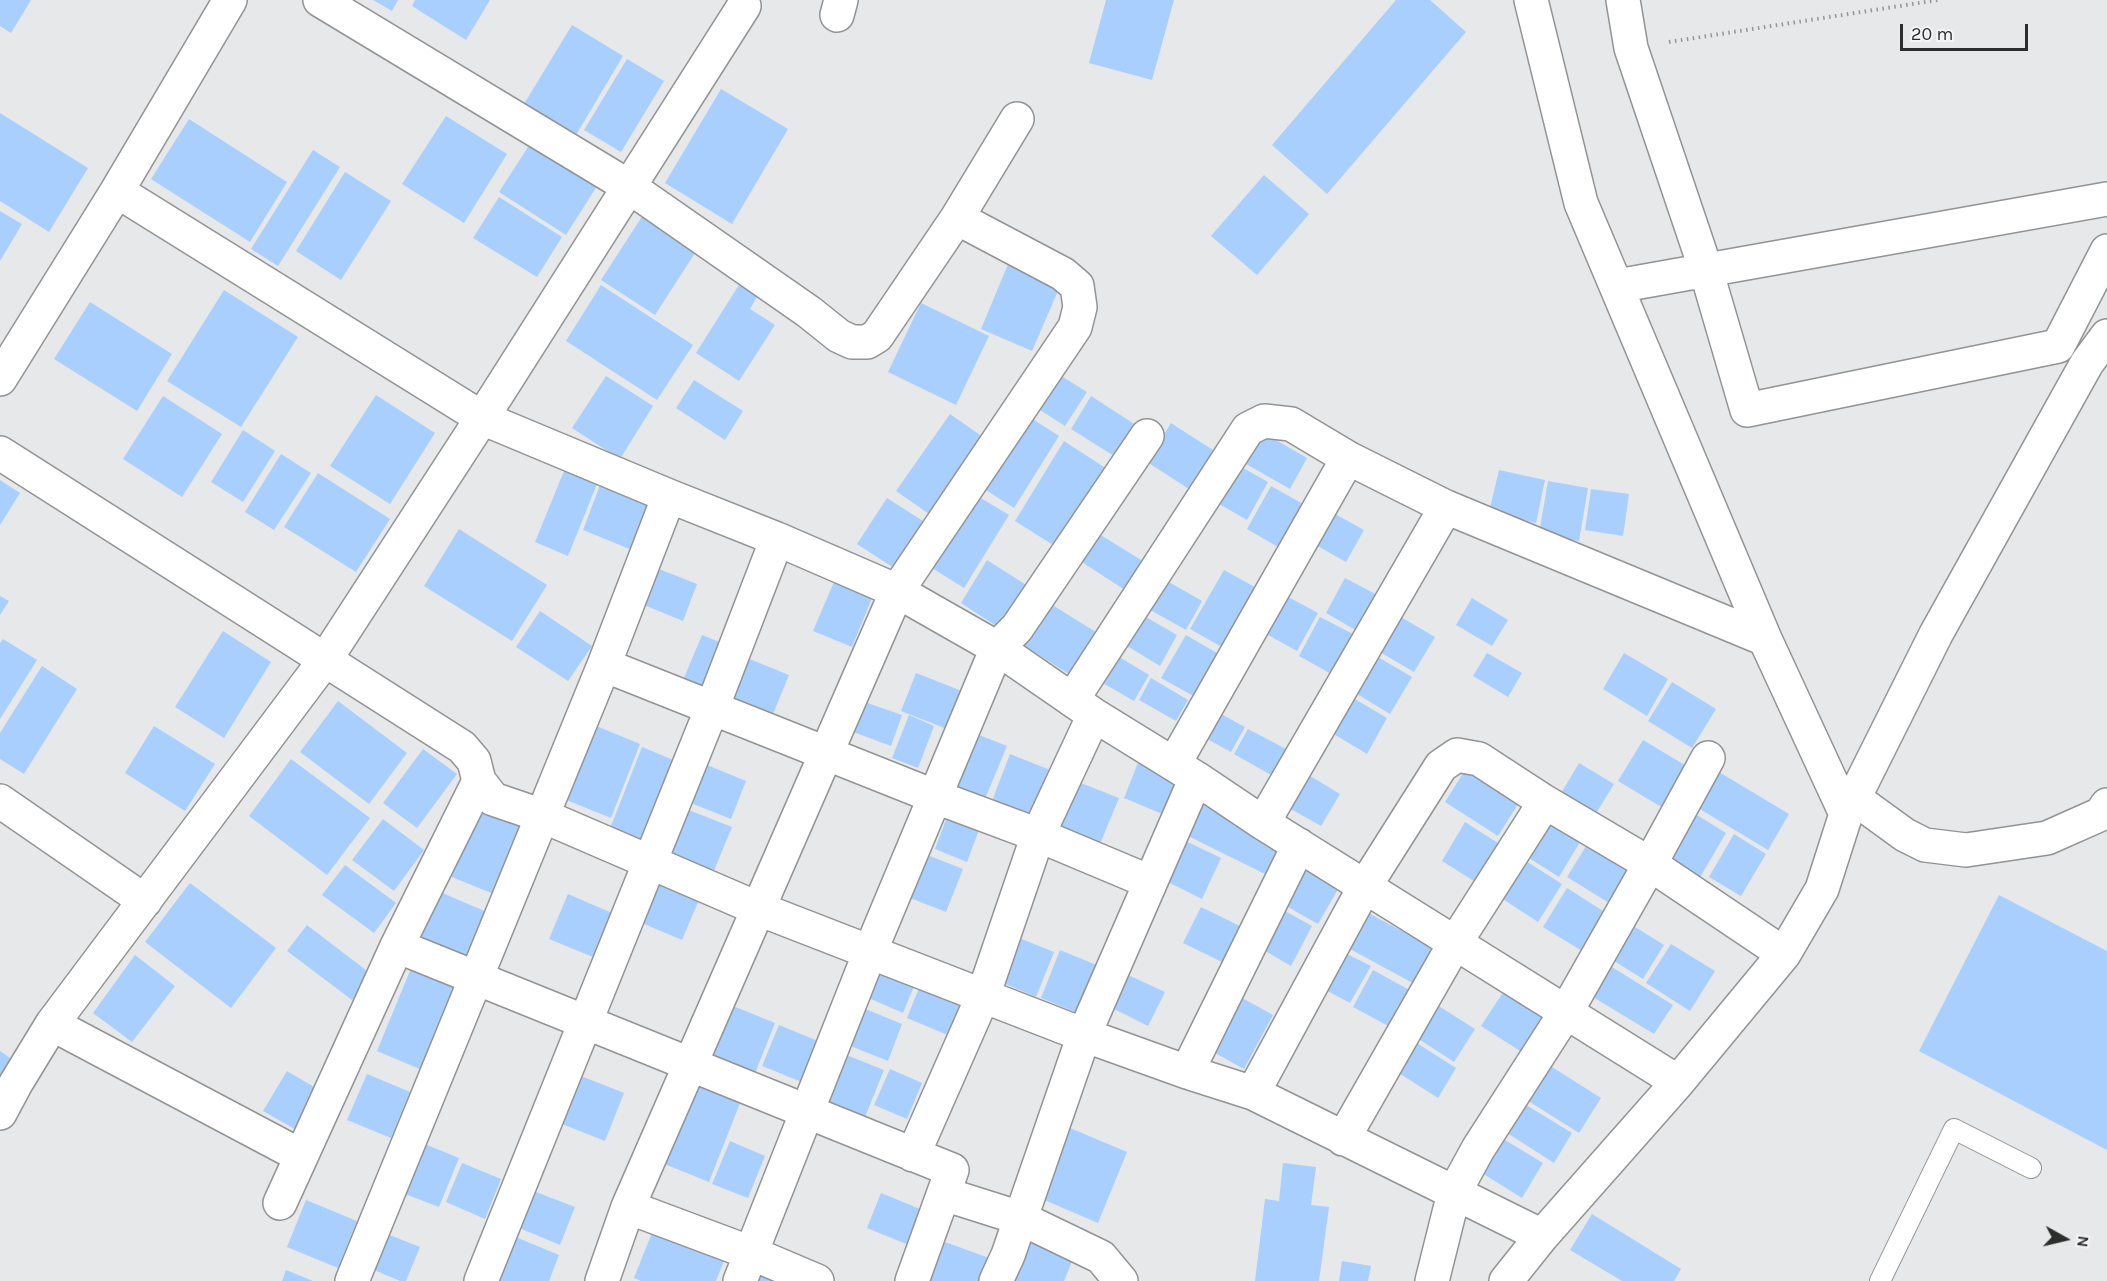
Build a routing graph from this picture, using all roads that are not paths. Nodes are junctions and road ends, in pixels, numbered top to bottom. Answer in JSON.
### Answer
{"nodes":[{"id":1,"x":230,"y":0,"type":"edge"},
{"id":2,"x":320,"y":0,"type":"edge"},
{"id":3,"x":1531,"y":0,"type":"edge"},
{"id":4,"x":1623,"y":0,"type":"edge"},
{"id":5,"x":744,"y":6,"type":"dead end"},
{"id":6,"x":1017,"y":119,"type":"dead end"},
{"id":7,"x":628,"y":186,"type":"junction"},
{"id":8,"x":117,"y":191,"type":"junction"},
{"id":9,"x":2107,"y":199,"type":"edge"},
{"id":10,"x":957,"y":218,"type":"junction"},
{"id":11,"x":2107,"y":251,"type":"edge"},
{"id":12,"x":1706,"y":270,"type":"junction"},
{"id":13,"x":1617,"y":286,"type":"junction"},
{"id":14,"x":2107,"y":336,"type":"edge"},
{"id":15,"x":0,"y":379,"type":"edge"},
{"id":16,"x":482,"y":418,"type":"junction"},
{"id":17,"x":1147,"y":436,"type":"dead end"},
{"id":18,"x":0,"y":453,"type":"edge"},
{"id":19,"x":1348,"y":458,"type":"junction"},
{"id":20,"x":669,"y":496,"type":"junction"},
{"id":21,"x":1446,"y":507,"type":"junction"},
{"id":22,"x":777,"y":539,"type":"junction"},
{"id":23,"x":897,"y":591,"type":"junction"},
{"id":24,"x":1765,"y":639,"type":"junction"},
{"id":25,"x":997,"y":648,"type":"junction"},
{"id":26,"x":325,"y":660,"type":"junction"},
{"id":27,"x":604,"y":665,"type":"junction"},
{"id":28,"x":1083,"y":707,"type":"junction"},
{"id":29,"x":712,"y":708,"type":"junction"},
{"id":30,"x":827,"y":753,"type":"junction"},
{"id":31,"x":1708,"y":758,"type":"dead end"},
{"id":32,"x":1185,"y":771,"type":"junction"},
{"id":33,"x":479,"y":781,"type":"junction"},
{"id":34,"x":936,"y":797,"type":"junction"},
{"id":35,"x":0,"y":801,"type":"edge"},
{"id":36,"x":1545,"y":802,"type":"junction"},
{"id":37,"x":2107,"y":805,"type":"edge"},
{"id":38,"x":1850,"y":806,"type":"junction"},
{"id":39,"x":543,"y":816,"type":"junction"},
{"id":40,"x":1263,"y":823,"type":"junction"},
{"id":41,"x":1038,"y":835,"type":"junction"},
{"id":42,"x":1299,"y":845,"type":"junction"},
{"id":43,"x":650,"y":862,"type":"junction"},
{"id":44,"x":1650,"y":864,"type":"junction"},
{"id":45,"x":1150,"y":882,"type":"junction"},
{"id":46,"x":1365,"y":886,"type":"junction"},
{"id":47,"x":145,"y":901,"type":"junction"},
{"id":48,"x":759,"y":909,"type":"junction"},
{"id":49,"x":1455,"y":943,"type":"junction"},
{"id":50,"x":398,"y":946,"type":"junction"},
{"id":51,"x":870,"y":952,"type":"junction"},
{"id":52,"x":1784,"y":954,"type":"junction"},
{"id":53,"x":477,"y":979,"type":"junction"},
{"id":54,"x":983,"y":996,"type":"junction"},
{"id":55,"x":1566,"y":1012,"type":"junction"},
{"id":56,"x":586,"y":1023,"type":"junction"},
{"id":57,"x":52,"y":1024,"type":"junction"},
{"id":58,"x":1084,"y":1035,"type":"junction"},
{"id":59,"x":690,"y":1065,"type":"junction"},
{"id":60,"x":1187,"y":1072,"type":"junction"},
{"id":61,"x":1678,"y":1082,"type":"junction"},
{"id":62,"x":1253,"y":1093,"type":"junction"},
{"id":63,"x":807,"y":1112,"type":"junction"},
{"id":64,"x":0,"y":1113,"type":"edge"},
{"id":65,"x":1343,"y":1139,"type":"junction"},
{"id":66,"x":912,"y":1155,"type":"junction"},
{"id":67,"x":302,"y":1156,"type":"junction"},
{"id":68,"x":2031,"y":1168,"type":"dead end"},
{"id":69,"x":1454,"y":1193,"type":"junction"},
{"id":70,"x":944,"y":1194,"type":"junction"},
{"id":71,"x":280,"y":1203,"type":"dead end"},
{"id":72,"x":628,"y":1207,"type":"junction"},
{"id":73,"x":1020,"y":1218,"type":"junction"},
{"id":74,"x":1542,"y":1236,"type":"junction"},
{"id":75,"x":746,"y":1267,"type":"edge"},
{"id":76,"x":352,"y":1281,"type":"edge"},
{"id":77,"x":481,"y":1281,"type":"edge"},
{"id":78,"x":602,"y":1281,"type":"edge"},
{"id":79,"x":817,"y":1281,"type":"edge"},
{"id":80,"x":912,"y":1281,"type":"edge"},
{"id":81,"x":996,"y":1281,"type":"edge"},
{"id":82,"x":1121,"y":1281,"type":"edge"},
{"id":83,"x":1432,"y":1281,"type":"edge"},
{"id":84,"x":1506,"y":1281,"type":"edge"},
{"id":85,"x":1880,"y":1281,"type":"edge"}],
"edges":[{"from":1,"to":8,"type":"street"},
{"from":2,"to":7,"type":"street"},
{"from":3,"to":13,"type":"street"},
{"from":4,"to":12,"type":"street"},
{"from":5,"to":7,"type":"street"},
{"from":6,"to":10,"type":"street"},
{"from":7,"to":10,"type":"street"},
{"from":7,"to":16,"type":"street"},
{"from":8,"to":15,"type":"street"},
{"from":8,"to":16,"type":"street"},
{"from":9,"to":12,"type":"street"},
{"from":10,"to":23,"type":"street"},
{"from":11,"to":12,"type":"street"},
{"from":12,"to":13,"type":"street"},
{"from":13,"to":24,"type":"street"},
{"from":14,"to":38,"type":"street"},
{"from":16,"to":20,"type":"street"},
{"from":16,"to":26,"type":"street"},
{"from":17,"to":25,"type":"street"},
{"from":18,"to":26,"type":"street"},
{"from":19,"to":21,"type":"street"},
{"from":19,"to":28,"type":"street"},
{"from":19,"to":32,"type":"street"},
{"from":20,"to":22,"type":"street"},
{"from":20,"to":27,"type":"street"},
{"from":21,"to":24,"type":"street"},
{"from":21,"to":40,"type":"street"},
{"from":22,"to":23,"type":"street"},
{"from":22,"to":29,"type":"street"},
{"from":23,"to":25,"type":"street"},
{"from":23,"to":30,"type":"street"},
{"from":24,"to":38,"type":"street"},
{"from":25,"to":28,"type":"street"},
{"from":25,"to":34,"type":"street"},
{"from":26,"to":33,"type":"street"},
{"from":26,"to":47,"type":"street"},
{"from":27,"to":29,"type":"street"},
{"from":27,"to":39,"type":"street"},
{"from":28,"to":32,"type":"street"},
{"from":28,"to":41,"type":"street"},
{"from":29,"to":30,"type":"street"},
{"from":29,"to":43,"type":"street"},
{"from":30,"to":34,"type":"street"},
{"from":30,"to":48,"type":"street"},
{"from":31,"to":44,"type":"street"},
{"from":32,"to":40,"type":"street"},
{"from":32,"to":45,"type":"street"},
{"from":33,"to":39,"type":"street"},
{"from":33,"to":50,"type":"street"},
{"from":34,"to":41,"type":"street"},
{"from":34,"to":51,"type":"street"},
{"from":35,"to":47,"type":"street"},
{"from":36,"to":44,"type":"street"},
{"from":36,"to":46,"type":"street"},
{"from":36,"to":49,"type":"street"},
{"from":37,"to":38,"type":"street"},
{"from":38,"to":52,"type":"street"},
{"from":39,"to":43,"type":"street"},
{"from":39,"to":53,"type":"street"},
{"from":40,"to":42,"type":"street"},
{"from":41,"to":45,"type":"street"},
{"from":41,"to":54,"type":"street"},
{"from":42,"to":46,"type":"street"},
{"from":42,"to":60,"type":"street"},
{"from":43,"to":48,"type":"street"},
{"from":43,"to":56,"type":"street"},
{"from":44,"to":52,"type":"street"},
{"from":44,"to":55,"type":"street"},
{"from":45,"to":58,"type":"street"},
{"from":46,"to":49,"type":"street"},
{"from":46,"to":62,"type":"street"},
{"from":47,"to":57,"type":"street"},
{"from":48,"to":51,"type":"street"},
{"from":48,"to":59,"type":"street"},
{"from":49,"to":55,"type":"street"},
{"from":49,"to":65,"type":"street"},
{"from":50,"to":53,"type":"street"},
{"from":50,"to":67,"type":"street"},
{"from":51,"to":54,"type":"street"},
{"from":51,"to":63,"type":"street"},
{"from":52,"to":61,"type":"street"},
{"from":53,"to":56,"type":"street"},
{"from":53,"to":76,"type":"street"},
{"from":54,"to":58,"type":"street"},
{"from":54,"to":66,"type":"street"},
{"from":55,"to":61,"type":"street"},
{"from":55,"to":69,"type":"street"},
{"from":56,"to":59,"type":"street"},
{"from":56,"to":77,"type":"street"},
{"from":57,"to":64,"type":"street"},
{"from":57,"to":67,"type":"street"},
{"from":58,"to":60,"type":"street"},
{"from":58,"to":73,"type":"street"},
{"from":59,"to":63,"type":"street"},
{"from":59,"to":72,"type":"street"},
{"from":60,"to":62,"type":"street"},
{"from":61,"to":74,"type":"street"},
{"from":62,"to":65,"type":"street"},
{"from":63,"to":66,"type":"street"},
{"from":63,"to":75,"type":"street"},
{"from":65,"to":69,"type":"street"},
{"from":66,"to":70,"type":"street"},
{"from":67,"to":71,"type":"street"},
{"from":68,"to":85,"type":"lane"},
{"from":69,"to":74,"type":"street"},
{"from":69,"to":83,"type":"street"},
{"from":70,"to":73,"type":"street"},
{"from":70,"to":80,"type":"street"},
{"from":72,"to":75,"type":"street"},
{"from":72,"to":78,"type":"street"},
{"from":73,"to":81,"type":"street"},
{"from":73,"to":82,"type":"street"},
{"from":74,"to":84,"type":"street"},
{"from":75,"to":79,"type":"street"}]}
